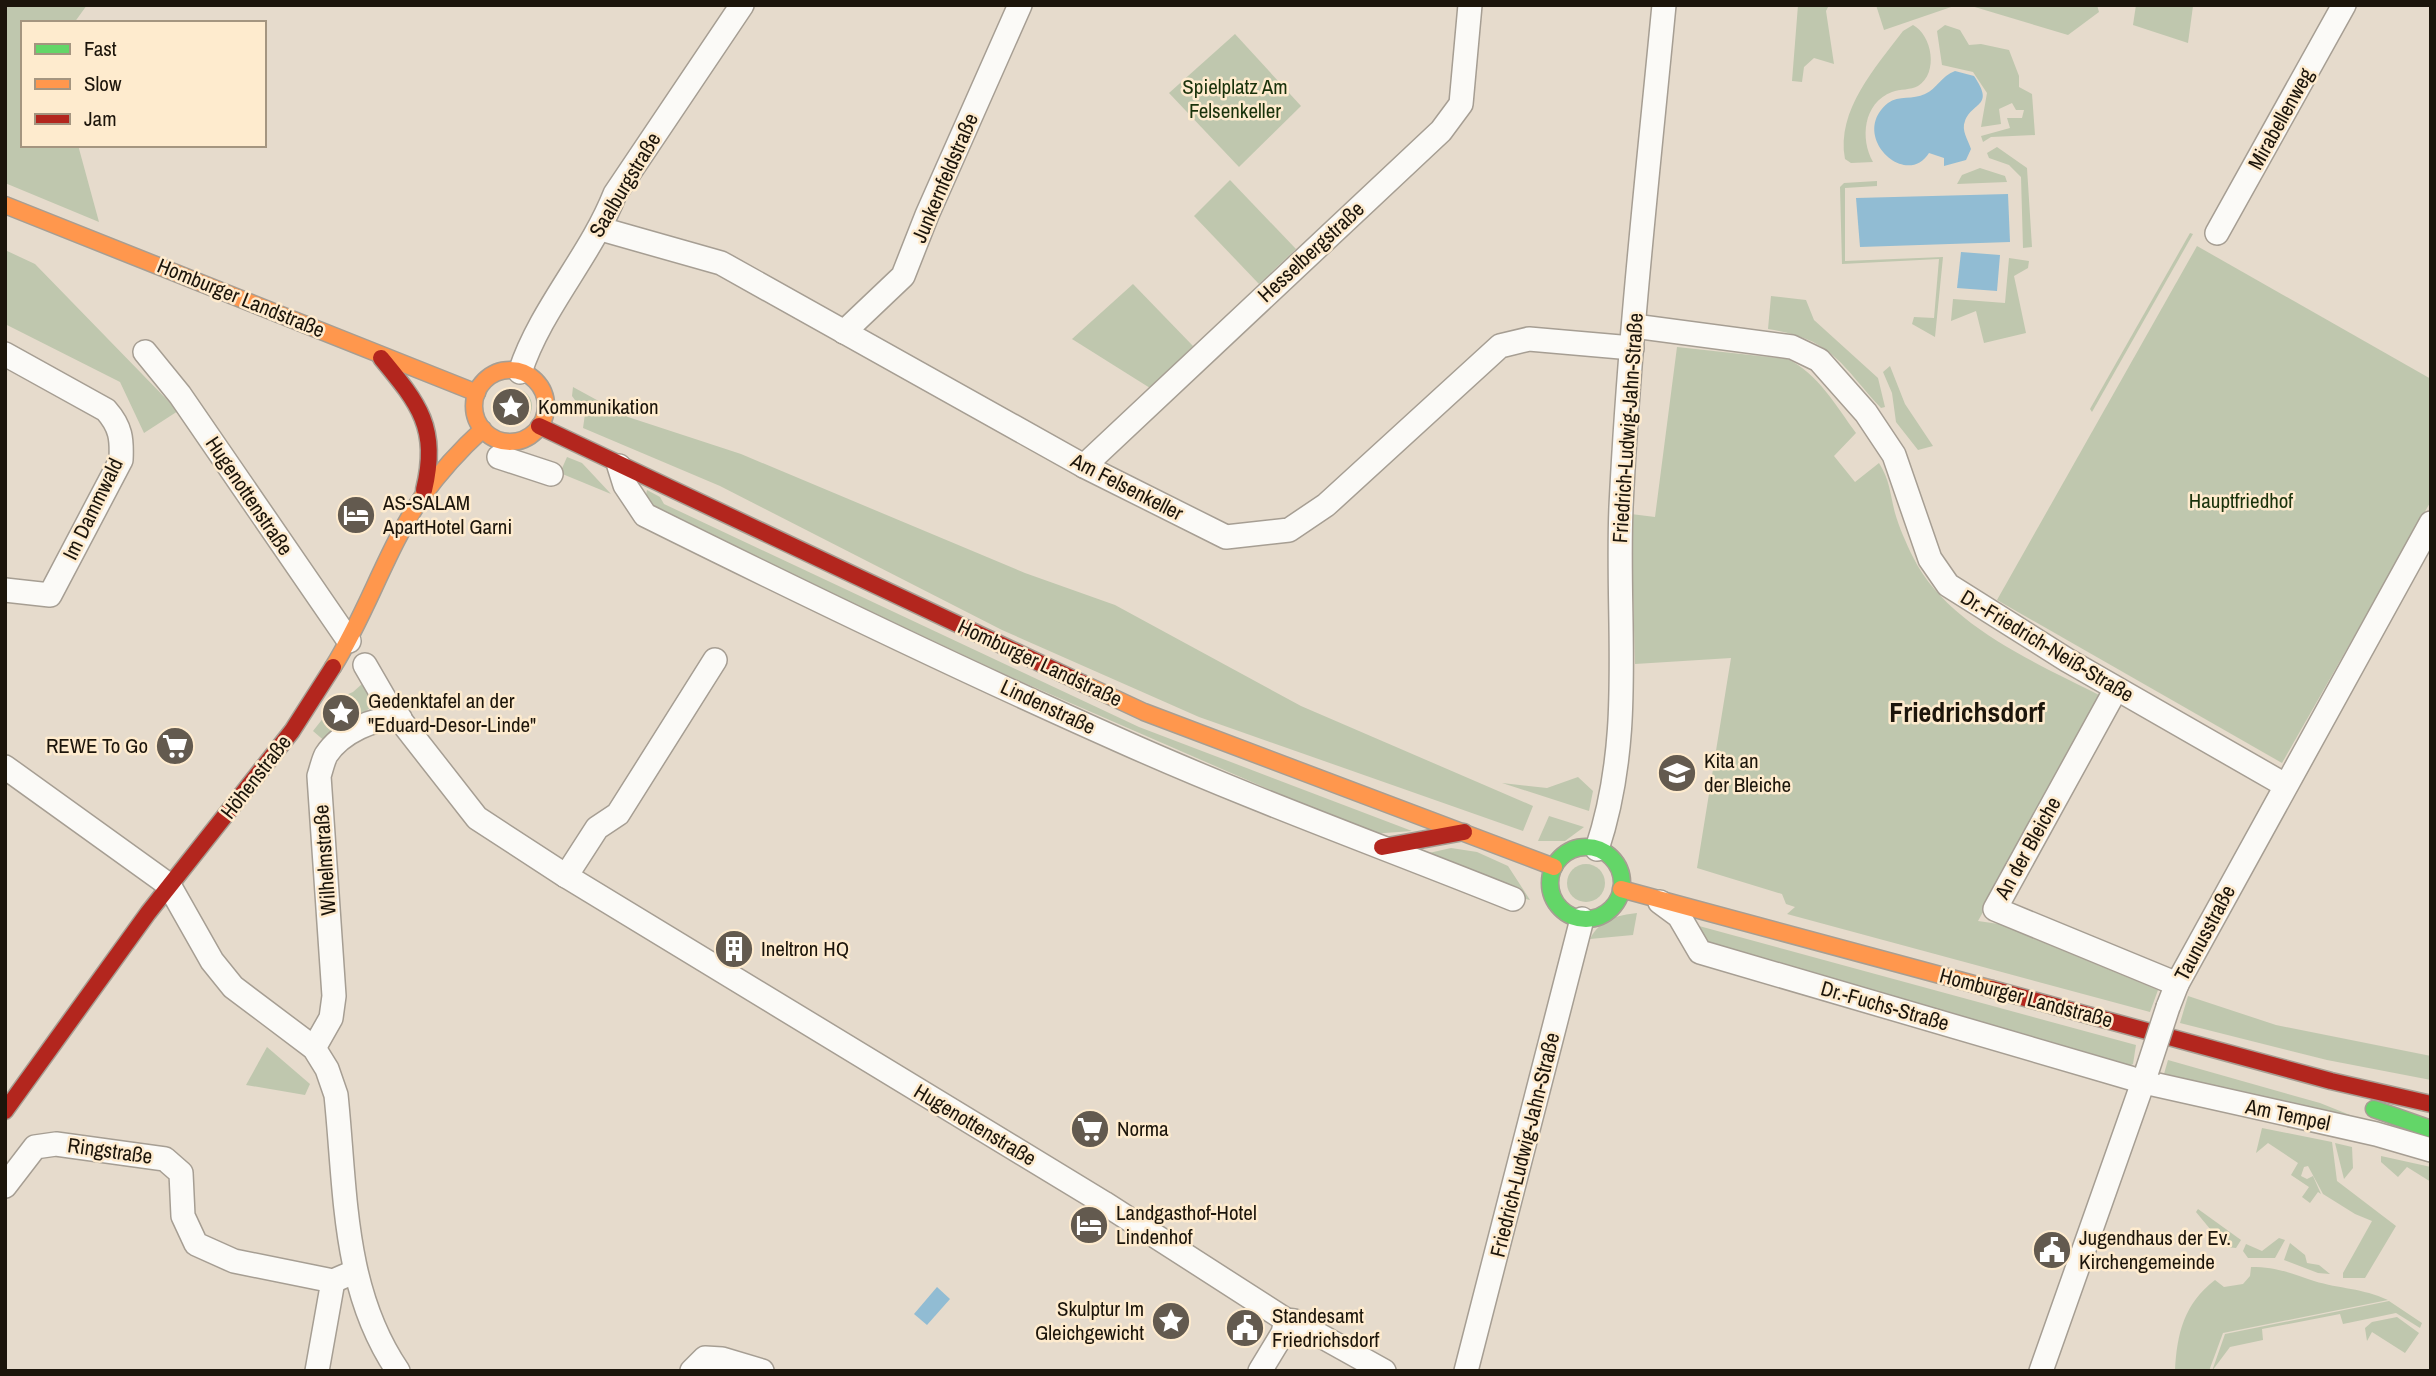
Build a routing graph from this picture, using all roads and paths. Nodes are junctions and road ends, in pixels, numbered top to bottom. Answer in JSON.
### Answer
{"nodes":[{"id":1,"x":742,"y":5,"type":"edge"},
{"id":2,"x":1020,"y":5,"type":"edge"},
{"id":3,"x":1470,"y":5,"type":"edge"},
{"id":4,"x":1664,"y":5,"type":"edge"},
{"id":5,"x":2344,"y":5,"type":"edge"},
{"id":6,"x":5,"y":205,"type":"edge"},
{"id":7,"x":601,"y":229,"type":"junction"},
{"id":8,"x":2217,"y":233,"type":"dead end"},
{"id":9,"x":844,"y":332,"type":"junction"},
{"id":10,"x":1633,"y":337,"type":"junction"},
{"id":11,"x":145,"y":352,"type":"dead end"},
{"id":12,"x":377,"y":353,"type":"junction"},
{"id":13,"x":5,"y":354,"type":"edge"},
{"id":14,"x":520,"y":372,"type":"junction"},
{"id":15,"x":477,"y":394,"type":"junction"},
{"id":16,"x":539,"y":426,"type":"junction"},
{"id":17,"x":483,"y":429,"type":"junction"},
{"id":18,"x":499,"y":457,"type":"dead end"},
{"id":19,"x":620,"y":466,"type":"junction"},
{"id":20,"x":1084,"y":466,"type":"junction"},
{"id":21,"x":551,"y":474,"type":"dead end"},
{"id":22,"x":422,"y":497,"type":"junction"},
{"id":23,"x":2431,"y":523,"type":"edge"},
{"id":24,"x":5,"y":590,"type":"edge"},
{"id":25,"x":349,"y":642,"type":"junction"},
{"id":26,"x":715,"y":660,"type":"dead end"},
{"id":27,"x":365,"y":665,"type":"dead end"},
{"id":28,"x":2116,"y":689,"type":"junction"},
{"id":29,"x":394,"y":710,"type":"junction"},
{"id":30,"x":5,"y":767,"type":"edge"},
{"id":31,"x":2285,"y":785,"type":"junction"},
{"id":32,"x":1464,"y":832,"type":"junction"},
{"id":33,"x":1382,"y":847,"type":"junction"},
{"id":34,"x":1597,"y":849,"type":"junction"},
{"id":35,"x":1554,"y":867,"type":"junction"},
{"id":36,"x":566,"y":876,"type":"junction"},
{"id":37,"x":169,"y":886,"type":"junction"},
{"id":38,"x":1622,"y":889,"type":"junction"},
{"id":39,"x":1651,"y":895,"type":"junction"},
{"id":40,"x":1513,"y":899,"type":"dead end"},
{"id":41,"x":1582,"y":919,"type":"junction"},
{"id":42,"x":2177,"y":984,"type":"junction"},
{"id":43,"x":314,"y":1048,"type":"junction"},
{"id":44,"x":2146,"y":1076,"type":"junction"},
{"id":45,"x":2331,"y":1081,"type":"junction"},
{"id":46,"x":2431,"y":1102,"type":"edge"},
{"id":47,"x":5,"y":1111,"type":"edge"},
{"id":48,"x":2431,"y":1129,"type":"edge"},
{"id":49,"x":2431,"y":1150,"type":"edge"},
{"id":50,"x":5,"y":1186,"type":"edge"},
{"id":51,"x":344,"y":1277,"type":"junction"},
{"id":52,"x":1286,"y":1320,"type":"junction"},
{"id":53,"x":317,"y":1371,"type":"edge"},
{"id":54,"x":398,"y":1371,"type":"edge"},
{"id":55,"x":692,"y":1371,"type":"edge"},
{"id":56,"x":762,"y":1371,"type":"edge"},
{"id":57,"x":1260,"y":1371,"type":"edge"},
{"id":58,"x":1384,"y":1371,"type":"edge"},
{"id":59,"x":1466,"y":1371,"type":"edge"},
{"id":60,"x":2041,"y":1371,"type":"edge"}],
"edges":[{"from":1,"to":7,"type":"street","name":"Saalburgstraße"},
{"from":2,"to":9,"type":"street","name":"Junkernfeldstraße"},
{"from":3,"to":20,"type":"street","name":"Hesselbergstraße"},
{"from":4,"to":10,"type":"street","name":"Friedrich-Ludwig-Jahn-Straße"},
{"from":5,"to":8,"type":"street","name":"Mirabellenweg"},
{"from":6,"to":12,"type":"street","name":"Homburger Landstraße"},
{"from":7,"to":9,"type":"street","name":"Am Felsenkeller"},
{"from":7,"to":14,"type":"street","name":"Saalburgstraße"},
{"from":9,"to":20,"type":"street","name":"Am Felsenkeller"},
{"from":10,"to":20,"type":"street","name":"Am Felsenkeller"},
{"from":10,"to":28,"type":"street","name":"Dr.-Friedrich-Neiß-Straße"},
{"from":10,"to":34,"type":"street","name":"Friedrich-Ludwig-Jahn-Straße"},
{"from":11,"to":25,"type":"street","name":"Hugenottenstraße"},
{"from":12,"to":15,"type":"street","name":"Homburger Landstraße"},
{"from":12,"to":22,"type":"street"},
{"from":13,"to":24,"type":"street","name":"Im Dammwald"},
{"from":14,"to":15,"type":"street"},
{"from":14,"to":16,"type":"street"},
{"from":15,"to":17,"type":"street"},
{"from":16,"to":17,"type":"street"},
{"from":16,"to":19,"type":"street","name":"Homburger Landstraße"},
{"from":17,"to":22,"type":"street","name":"Höhenstraße"},
{"from":18,"to":21,"type":"street"},
{"from":19,"to":32,"type":"street","name":"Homburger Landstraße"},
{"from":19,"to":33,"type":"street","name":"Lindenstraße"},
{"from":22,"to":25,"type":"street","name":"Höhenstraße"},
{"from":23,"to":31,"type":"street","name":"Taunusstraße"},
{"from":25,"to":37,"type":"street","name":"Höhenstraße"},
{"from":26,"to":36,"type":"street"},
{"from":27,"to":29,"type":"street","name":"Hugenottenstraße"},
{"from":28,"to":31,"type":"street","name":"Dr.-Friedrich-Neiß-Straße"},
{"from":28,"to":42,"type":"street","name":"An der Bleiche"},
{"from":29,"to":36,"type":"street","name":"Hugenottenstraße"},
{"from":29,"to":43,"type":"street","name":"Wilhelmstraße"},
{"from":30,"to":37,"type":"street"},
{"from":31,"to":42,"type":"street","name":"Taunusstraße"},
{"from":32,"to":33,"type":"street"},
{"from":32,"to":35,"type":"street","name":"Homburger Landstraße"},
{"from":33,"to":40,"type":"street","name":"Lindenstraße"},
{"from":34,"to":35,"type":"street"},
{"from":34,"to":38,"type":"street"},
{"from":35,"to":41,"type":"street"},
{"from":36,"to":52,"type":"street","name":"Hugenottenstraße"},
{"from":37,"to":43,"type":"street"},
{"from":37,"to":47,"type":"street","name":"Höhenstraße"},
{"from":38,"to":39,"type":"street","name":"Homburger Landstraße"},
{"from":38,"to":41,"type":"street"},
{"from":39,"to":44,"type":"street","name":"Dr.-Fuchs-Straße"},
{"from":39,"to":45,"type":"street","name":"Homburger Landstraße"},
{"from":41,"to":59,"type":"street","name":"Friedrich-Ludwig-Jahn-Straße"},
{"from":42,"to":44,"type":"street","name":"Taunusstraße","bridge":true},
{"from":43,"to":51,"type":"street"},
{"from":44,"to":49,"type":"street","name":"Am Tempel"},
{"from":44,"to":60,"type":"street","name":"Taunusstraße"},
{"from":45,"to":46,"type":"street","name":"Homburger Landstraße"},
{"from":45,"to":48,"type":"street"},
{"from":50,"to":51,"type":"street","name":"Ringstraße"},
{"from":51,"to":53,"type":"street"},
{"from":51,"to":54,"type":"street"},
{"from":52,"to":57,"type":"street"},
{"from":52,"to":58,"type":"street","name":"Hugenottenstraße"},
{"from":55,"to":56,"type":"street"}]}
